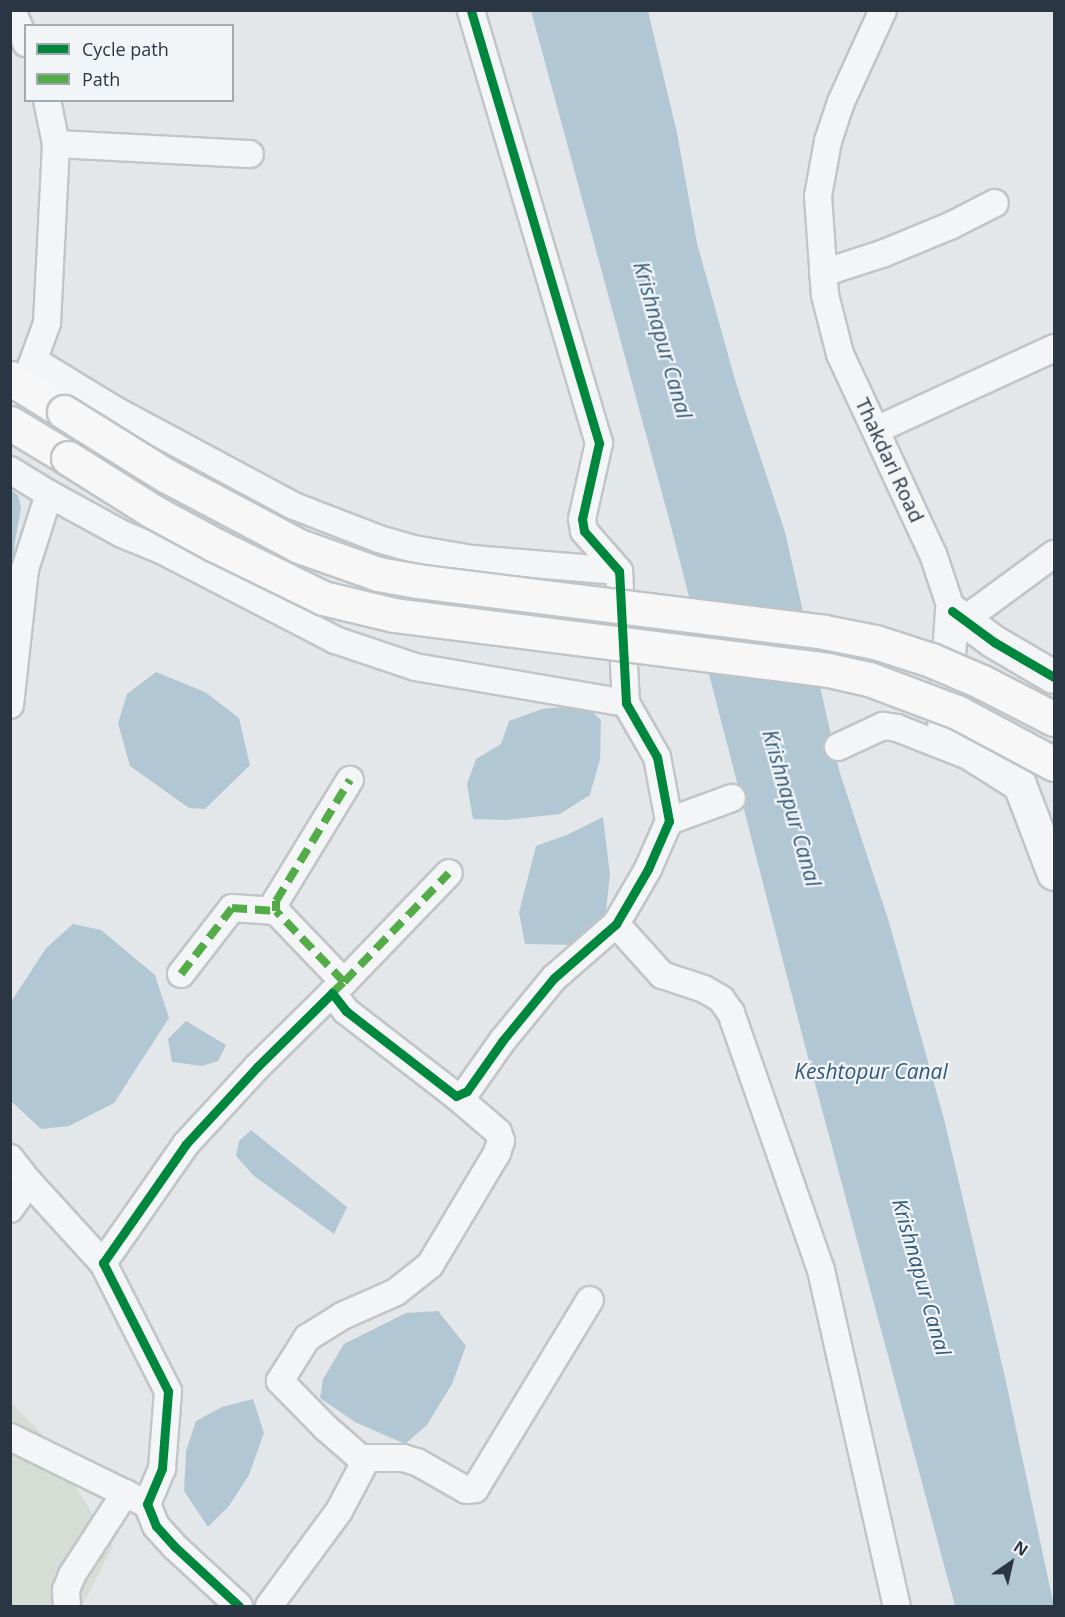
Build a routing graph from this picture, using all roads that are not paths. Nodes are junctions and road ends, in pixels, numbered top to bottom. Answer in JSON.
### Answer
{"nodes":[{"id":1,"x":12,"y":10,"type":"edge"},
{"id":2,"x":471,"y":10,"type":"edge"},
{"id":3,"x":883,"y":10,"type":"edge"},
{"id":4,"x":24,"y":38,"type":"edge"},
{"id":5,"x":46,"y":102,"type":"edge"},
{"id":6,"x":56,"y":144,"type":"junction"},
{"id":7,"x":250,"y":154,"type":"dead end"},
{"id":8,"x":995,"y":203,"type":"dead end"},
{"id":9,"x":824,"y":273,"type":"junction"},
{"id":10,"x":1054,"y":348,"type":"edge"},
{"id":11,"x":23,"y":375,"type":"edge"},
{"id":12,"x":10,"y":423,"type":"edge"},
{"id":13,"x":876,"y":430,"type":"junction"},
{"id":14,"x":10,"y":470,"type":"edge"},
{"id":15,"x":49,"y":494,"type":"junction"},
{"id":16,"x":1054,"y":554,"type":"edge"},
{"id":17,"x":620,"y":571,"type":"junction"},
{"id":18,"x":958,"y":615,"type":"junction"},
{"id":19,"x":1054,"y":677,"type":"edge"},
{"id":20,"x":626,"y":703,"type":"junction"},
{"id":21,"x":10,"y":705,"type":"edge"},
{"id":22,"x":1054,"y":719,"type":"edge"},
{"id":23,"x":838,"y":747,"type":"dead end"},
{"id":24,"x":985,"y":762,"type":"junction"},
{"id":25,"x":1054,"y":764,"type":"edge"},
{"id":26,"x":350,"y":780,"type":"dead end"},
{"id":27,"x":732,"y":798,"type":"dead end"},
{"id":28,"x":669,"y":821,"type":"junction"},
{"id":29,"x":449,"y":873,"type":"dead end"},
{"id":30,"x":1054,"y":874,"type":"edge"},
{"id":31,"x":276,"y":911,"type":"junction"},
{"id":32,"x":616,"y":924,"type":"junction"},
{"id":33,"x":182,"y":974,"type":"dead end"},
{"id":34,"x":338,"y":987,"type":"junction"},
{"id":35,"x":456,"y":1096,"type":"junction"},
{"id":36,"x":10,"y":1158,"type":"edge"},
{"id":37,"x":28,"y":1182,"type":"junction"},
{"id":38,"x":10,"y":1209,"type":"edge"},
{"id":39,"x":103,"y":1263,"type":"junction"},
{"id":40,"x":590,"y":1300,"type":"dead end"},
{"id":41,"x":10,"y":1437,"type":"edge"},
{"id":42,"x":360,"y":1458,"type":"junction"},
{"id":43,"x":136,"y":1498,"type":"junction"},
{"id":44,"x":67,"y":1606,"type":"edge"},
{"id":45,"x":239,"y":1606,"type":"edge"},
{"id":46,"x":268,"y":1606,"type":"edge"},
{"id":47,"x":897,"y":1606,"type":"edge"}],
"edges":[{"from":1,"to":4,"type":"street"},
{"from":2,"to":17,"type":"street"},
{"from":3,"to":9,"type":"street","name":"Thakdari Road"},
{"from":5,"to":6,"type":"street"},
{"from":6,"to":7,"type":"street"},
{"from":6,"to":11,"type":"street"},
{"from":8,"to":9,"type":"street"},
{"from":9,"to":13,"type":"street","name":"Thakdari Road"},
{"from":10,"to":13,"type":"street"},
{"from":11,"to":17,"type":"street"},
{"from":11,"to":22,"type":"main road","bridge":true},
{"from":12,"to":25,"type":"main road","bridge":true},
{"from":13,"to":18,"type":"street","name":"Thakdari Road"},
{"from":14,"to":15,"type":"street"},
{"from":15,"to":20,"type":"street"},
{"from":15,"to":21,"type":"street"},
{"from":16,"to":18,"type":"street"},
{"from":17,"to":20,"type":"street"},
{"from":18,"to":19,"type":"street"},
{"from":18,"to":24,"type":"street","name":"Thakdari Road"},
{"from":20,"to":28,"type":"street"},
{"from":23,"to":24,"type":"street"},
{"from":24,"to":30,"type":"street","name":"Thakdari Road"},
{"from":26,"to":31,"type":"street"},
{"from":27,"to":28,"type":"street"},
{"from":28,"to":32,"type":"street"},
{"from":29,"to":34,"type":"street"},
{"from":31,"to":33,"type":"street"},
{"from":31,"to":34,"type":"street"},
{"from":32,"to":35,"type":"street"},
{"from":32,"to":47,"type":"street"},
{"from":34,"to":35,"type":"street"},
{"from":34,"to":39,"type":"street"},
{"from":35,"to":42,"type":"street"},
{"from":36,"to":37,"type":"street"},
{"from":37,"to":38,"type":"street"},
{"from":37,"to":39,"type":"street"},
{"from":39,"to":43,"type":"street"},
{"from":40,"to":42,"type":"street"},
{"from":41,"to":43,"type":"street"},
{"from":42,"to":46,"type":"street"},
{"from":43,"to":44,"type":"street"},
{"from":43,"to":45,"type":"street"}]}
